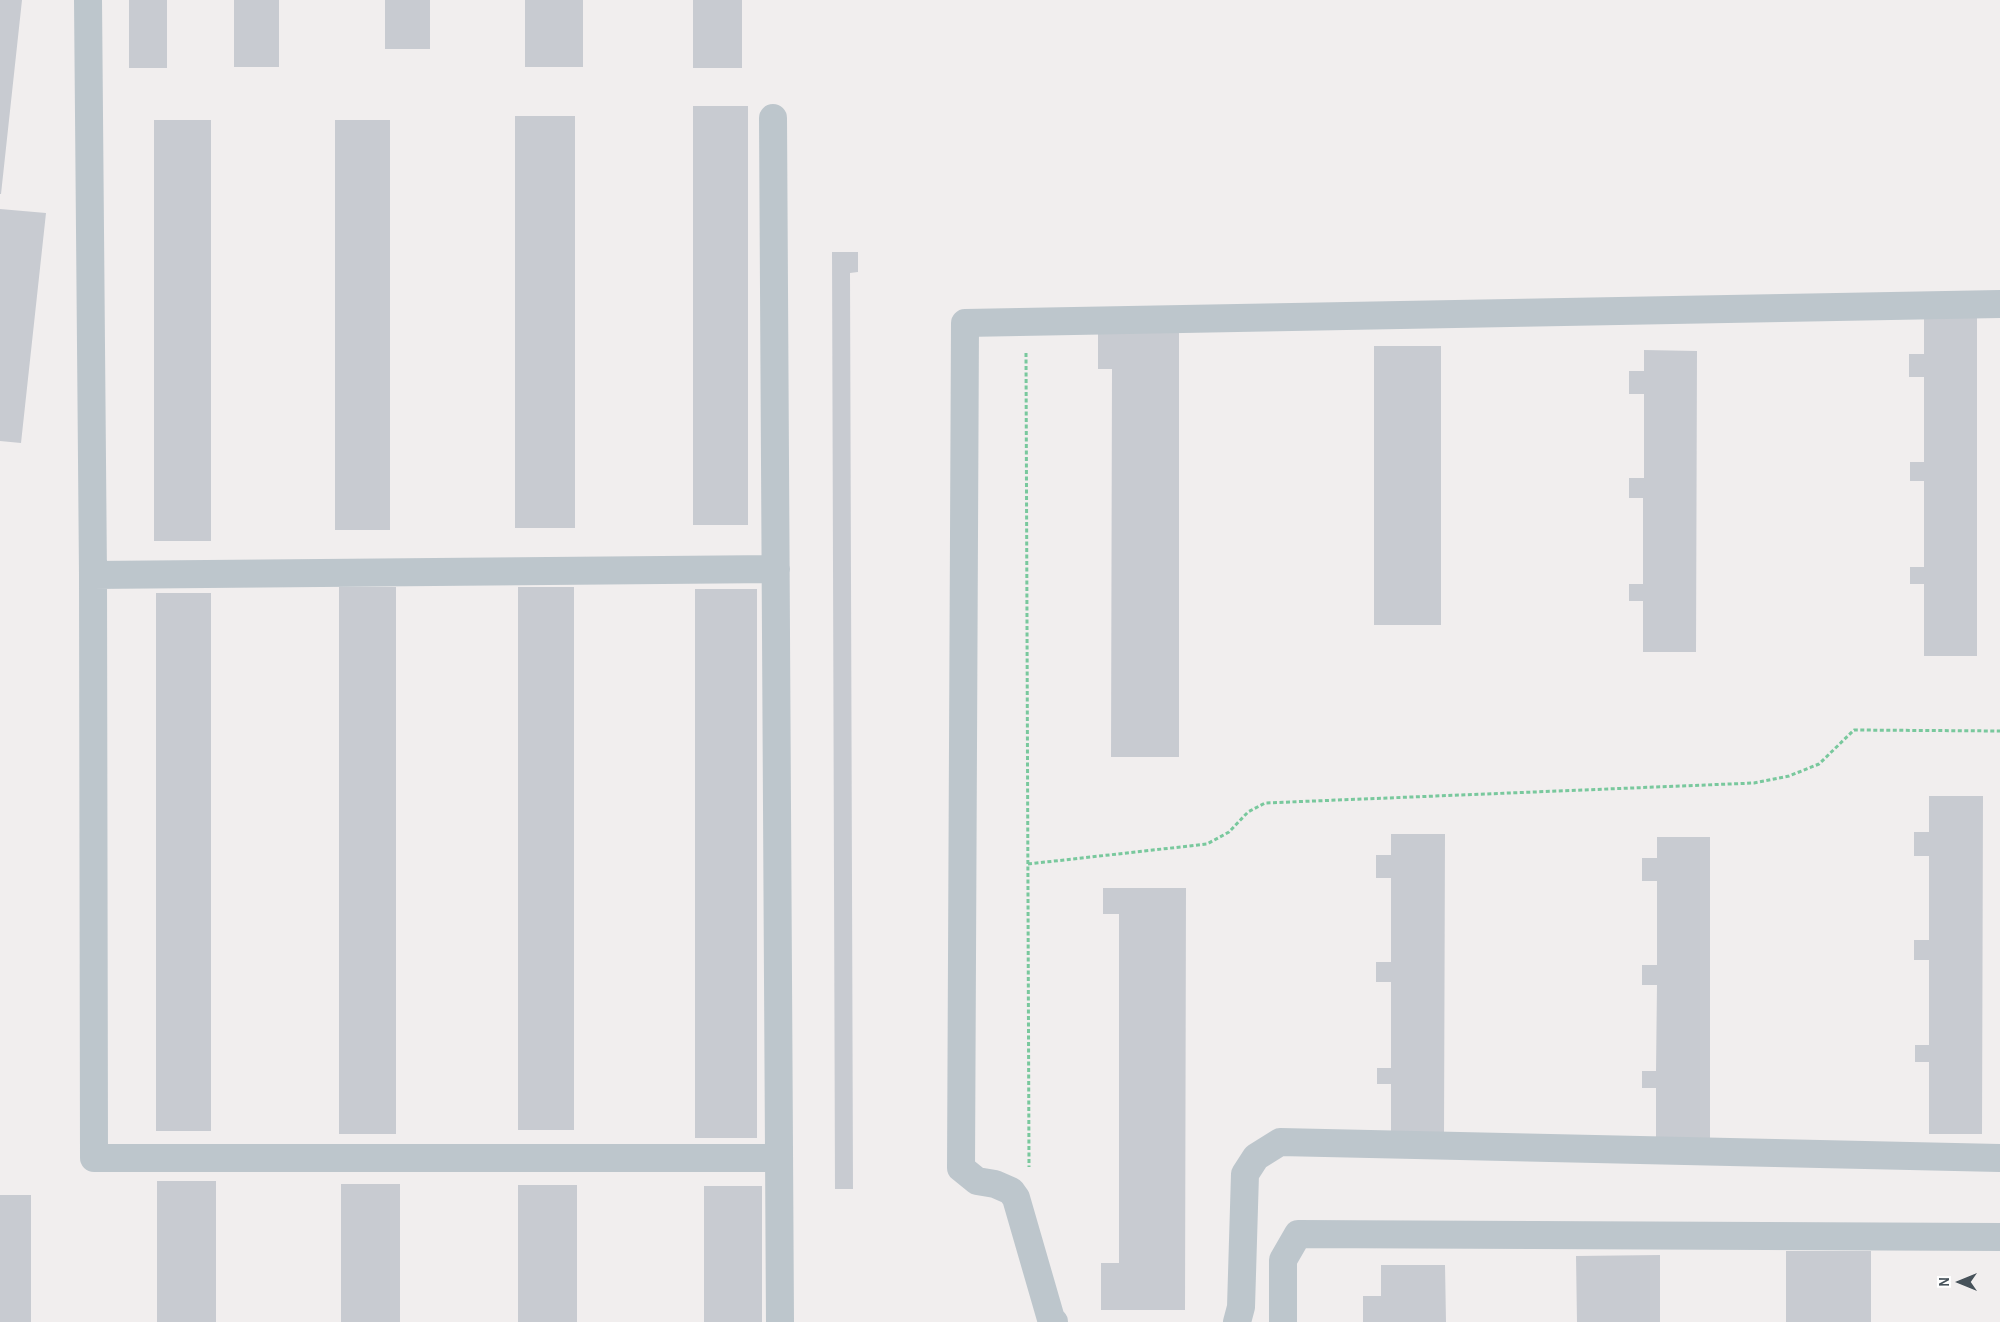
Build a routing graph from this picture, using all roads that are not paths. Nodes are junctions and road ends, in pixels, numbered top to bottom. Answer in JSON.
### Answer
{"nodes":[{"id":1,"x":88,"y":0,"type":"edge"},
{"id":2,"x":773,"y":118,"type":"dead end"},
{"id":3,"x":2000,"y":304,"type":"edge"},
{"id":4,"x":776,"y":569,"type":"junction"},
{"id":5,"x":93,"y":575,"type":"junction"},
{"id":6,"x":780,"y":1158,"type":"junction"},
{"id":7,"x":2000,"y":1158,"type":"edge"},
{"id":8,"x":2000,"y":1236,"type":"edge"},
{"id":9,"x":780,"y":1322,"type":"edge"},
{"id":10,"x":1054,"y":1322,"type":"edge"},
{"id":11,"x":1236,"y":1322,"type":"edge"},
{"id":12,"x":1283,"y":1322,"type":"edge"}],
"edges":[{"from":1,"to":5,"type":"lane"},
{"from":2,"to":4,"type":"lane"},
{"from":3,"to":10,"type":"lane"},
{"from":4,"to":5,"type":"lane"},
{"from":4,"to":6,"type":"lane"},
{"from":5,"to":6,"type":"lane"},
{"from":6,"to":9,"type":"lane"},
{"from":7,"to":11,"type":"lane"},
{"from":8,"to":12,"type":"lane"}]}
